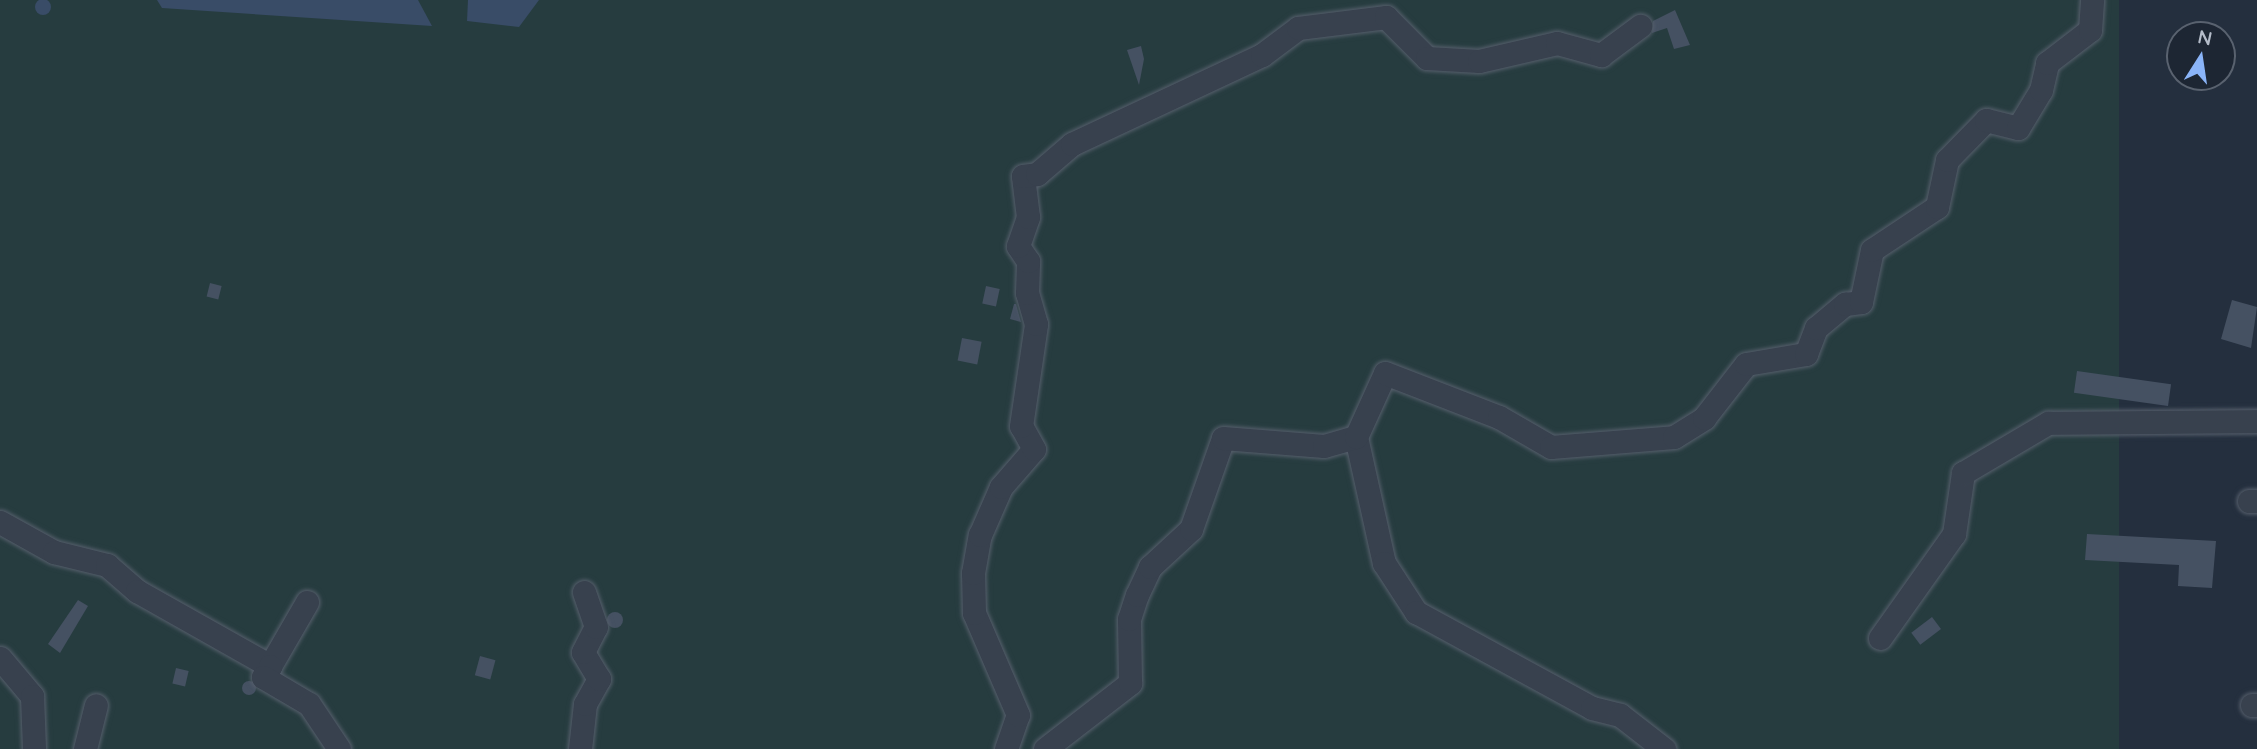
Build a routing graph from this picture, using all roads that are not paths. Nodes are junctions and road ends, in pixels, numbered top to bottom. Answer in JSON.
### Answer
{"nodes":[{"id":1,"x":2092,"y":0,"type":"edge"},
{"id":2,"x":1640,"y":26,"type":"dead end"},
{"id":3,"x":2257,"y":421,"type":"edge"},
{"id":4,"x":1356,"y":436,"type":"junction"},
{"id":5,"x":0,"y":522,"type":"edge"},
{"id":6,"x":584,"y":592,"type":"dead end"},
{"id":7,"x":307,"y":602,"type":"dead end"},
{"id":8,"x":1880,"y":638,"type":"dead end"},
{"id":9,"x":0,"y":658,"type":"edge"},
{"id":10,"x":270,"y":666,"type":"junction"},
{"id":11,"x":96,"y":705,"type":"dead end"},
{"id":12,"x":34,"y":749,"type":"edge"},
{"id":13,"x":85,"y":749,"type":"edge"},
{"id":14,"x":339,"y":749,"type":"edge"},
{"id":15,"x":580,"y":749,"type":"edge"},
{"id":16,"x":1006,"y":749,"type":"edge"},
{"id":17,"x":1045,"y":749,"type":"edge"},
{"id":18,"x":1664,"y":749,"type":"edge"}],
"edges":[{"from":1,"to":4,"type":"street"},
{"from":2,"to":16,"type":"street"},
{"from":3,"to":8,"type":"street"},
{"from":4,"to":17,"type":"street"},
{"from":4,"to":18,"type":"street"},
{"from":5,"to":10,"type":"street"},
{"from":6,"to":15,"type":"street"},
{"from":7,"to":10,"type":"street"},
{"from":9,"to":12,"type":"street"},
{"from":10,"to":14,"type":"street"},
{"from":11,"to":13,"type":"street"}]}
